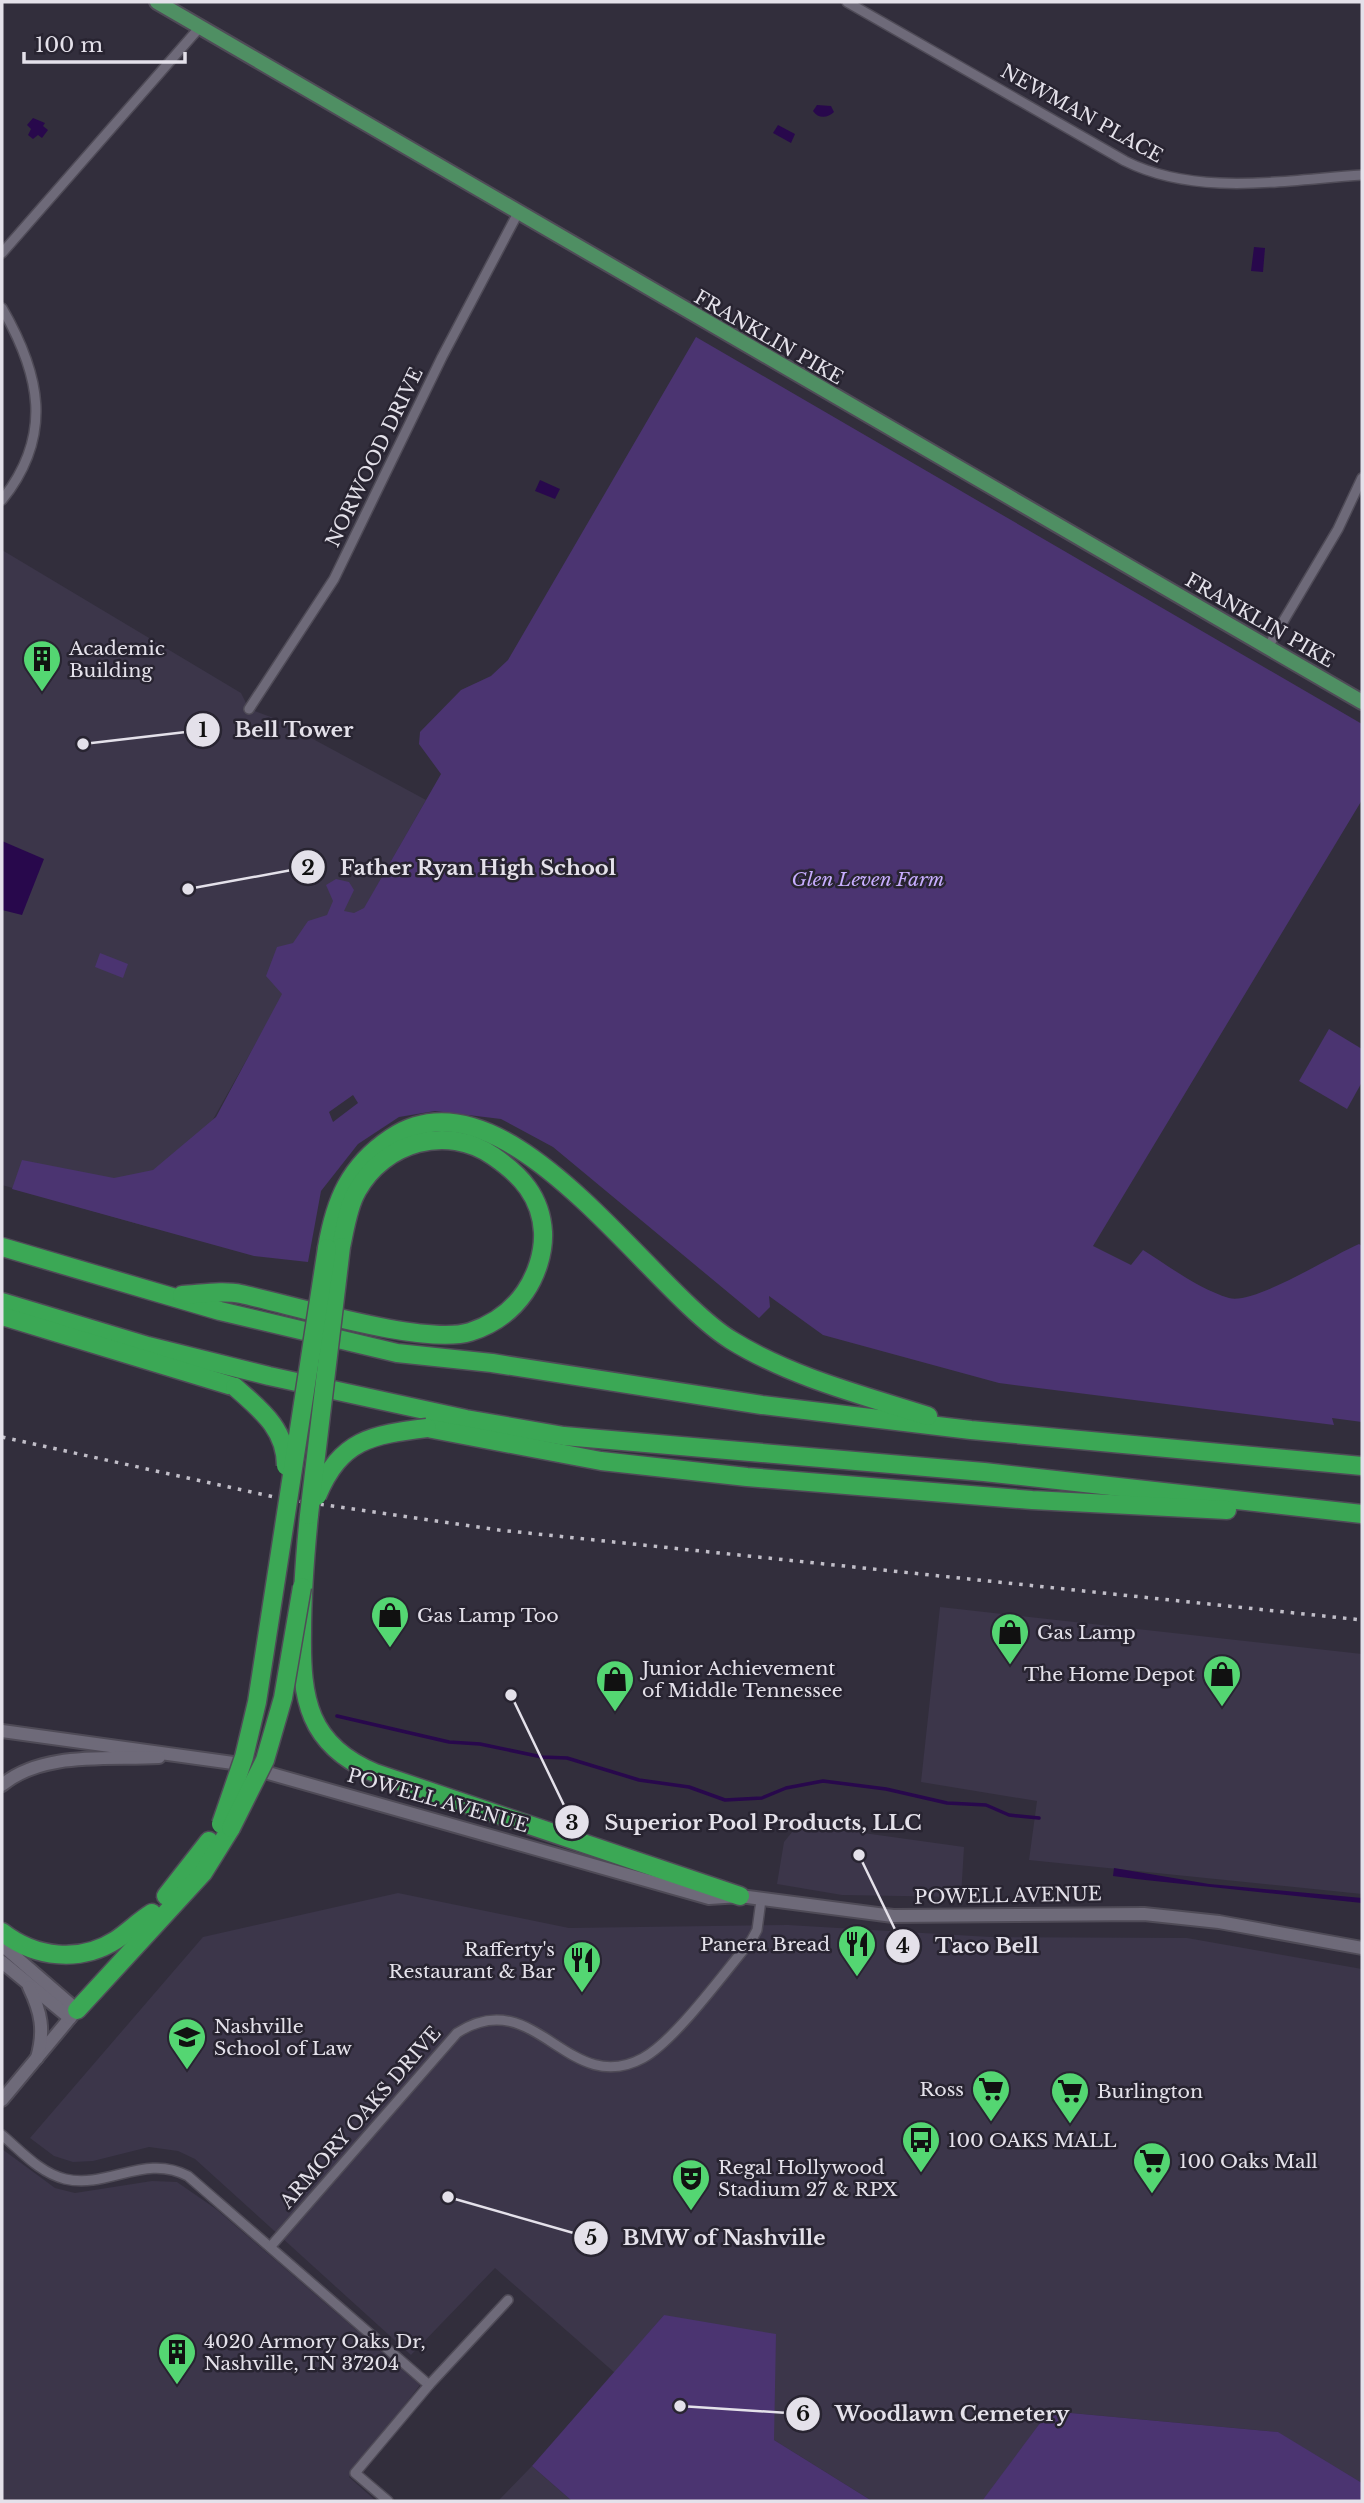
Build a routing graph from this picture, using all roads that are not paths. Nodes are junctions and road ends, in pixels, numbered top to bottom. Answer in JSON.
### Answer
{"nodes":[{"id":1,"x":158,"y":2,"type":"edge"},
{"id":2,"x":847,"y":2,"type":"edge"},
{"id":3,"x":200,"y":27,"type":"junction"},
{"id":4,"x":1362,"y":175,"type":"edge"},
{"id":5,"x":518,"y":214,"type":"junction"},
{"id":6,"x":2,"y":253,"type":"edge"},
{"id":7,"x":2,"y":307,"type":"edge"},
{"id":8,"x":1362,"y":478,"type":"edge"},
{"id":9,"x":2,"y":500,"type":"edge"},
{"id":10,"x":1268,"y":647,"type":"junction"},
{"id":11,"x":1362,"y":702,"type":"edge"},
{"id":12,"x":249,"y":709,"type":"dead end"},
{"id":13,"x":2,"y":1247,"type":"edge"},
{"id":14,"x":334,"y":1248,"type":"junction"},
{"id":15,"x":163,"y":1295,"type":"junction"},
{"id":16,"x":2,"y":1302,"type":"edge"},
{"id":17,"x":2,"y":1316,"type":"edge"},
{"id":18,"x":971,"y":1430,"type":"junction"},
{"id":19,"x":1362,"y":1466,"type":"edge"},
{"id":20,"x":286,"y":1511,"type":"junction"},
{"id":21,"x":309,"y":1515,"type":"junction"},
{"id":22,"x":1362,"y":1516,"type":"edge"},
{"id":23,"x":302,"y":1587,"type":"junction"},
{"id":24,"x":2,"y":1731,"type":"edge"},
{"id":25,"x":191,"y":1755,"type":"junction"},
{"id":26,"x":2,"y":1785,"type":"edge"},
{"id":27,"x":226,"y":1826,"type":"junction"},
{"id":28,"x":740,"y":1896,"type":"junction"},
{"id":29,"x":761,"y":1900,"type":"junction"},
{"id":30,"x":152,"y":1913,"type":"junction"},
{"id":31,"x":2,"y":1932,"type":"edge"},
{"id":32,"x":2,"y":1945,"type":"edge"},
{"id":33,"x":1362,"y":1948,"type":"edge"},
{"id":34,"x":2,"y":1962,"type":"edge"},
{"id":35,"x":27,"y":1983,"type":"junction"},
{"id":36,"x":73,"y":2014,"type":"junction"},
{"id":37,"x":37,"y":2057,"type":"junction"},
{"id":38,"x":2,"y":2100,"type":"edge"},
{"id":39,"x":2,"y":2135,"type":"edge"},
{"id":40,"x":271,"y":2246,"type":"junction"},
{"id":41,"x":508,"y":2300,"type":"dead end"},
{"id":42,"x":429,"y":2385,"type":"junction"},
{"id":43,"x":388,"y":2501,"type":"edge"}],
"edges":[{"from":1,"to":3,"type":"main road","name":"FRANKLIN PIKE"},
{"from":2,"to":4,"type":"street","name":"NEWMAN PLACE"},
{"from":3,"to":5,"type":"main road","name":"FRANKLIN PIKE"},
{"from":3,"to":6,"type":"street"},
{"from":5,"to":10,"type":"main road","name":"FRANKLIN PIKE"},
{"from":5,"to":12,"type":"street","name":"NORWOOD DRIVE"},
{"from":7,"to":9,"type":"street"},
{"from":8,"to":10,"type":"street"},
{"from":10,"to":11,"type":"main road","name":"FRANKLIN PIKE"},
{"from":13,"to":15,"type":"highway"},
{"from":14,"to":15,"type":"highway"},
{"from":14,"to":18,"type":"highway"},
{"from":14,"to":20,"type":"highway","bridge":true},
{"from":14,"to":21,"type":"highway","bridge":true},
{"from":15,"to":18,"type":"highway"},
{"from":16,"to":22,"type":"highway"},
{"from":17,"to":20,"type":"highway","bridge":true},
{"from":18,"to":19,"type":"highway"},
{"from":20,"to":27,"type":"highway","bridge":true},
{"from":21,"to":22,"type":"highway","bridge":true},
{"from":21,"to":23,"type":"highway"},
{"from":23,"to":27,"type":"highway","bridge":true},
{"from":23,"to":28,"type":"highway","bridge":true},
{"from":24,"to":25,"type":"main road","name":"POWELL AVENUE"},
{"from":25,"to":26,"type":"main road"},
{"from":25,"to":28,"type":"main road","name":"POWELL AVENUE"},
{"from":27,"to":30,"type":"highway"},
{"from":27,"to":36,"type":"highway"},
{"from":28,"to":29,"type":"main road","name":"POWELL AVENUE"},
{"from":29,"to":33,"type":"main road","name":"POWELL AVENUE"},
{"from":29,"to":40,"type":"street","name":"ARMORY OAKS DRIVE"},
{"from":30,"to":31,"type":"highway"},
{"from":30,"to":36,"type":"highway"},
{"from":32,"to":36,"type":"main road"},
{"from":34,"to":35,"type":"main road"},
{"from":35,"to":36,"type":"main road"},
{"from":35,"to":37,"type":"main road"},
{"from":36,"to":37,"type":"main road"},
{"from":37,"to":38,"type":"main road"},
{"from":39,"to":40,"type":"street"},
{"from":40,"to":42,"type":"street"},
{"from":41,"to":42,"type":"street"},
{"from":42,"to":43,"type":"street"}]}
